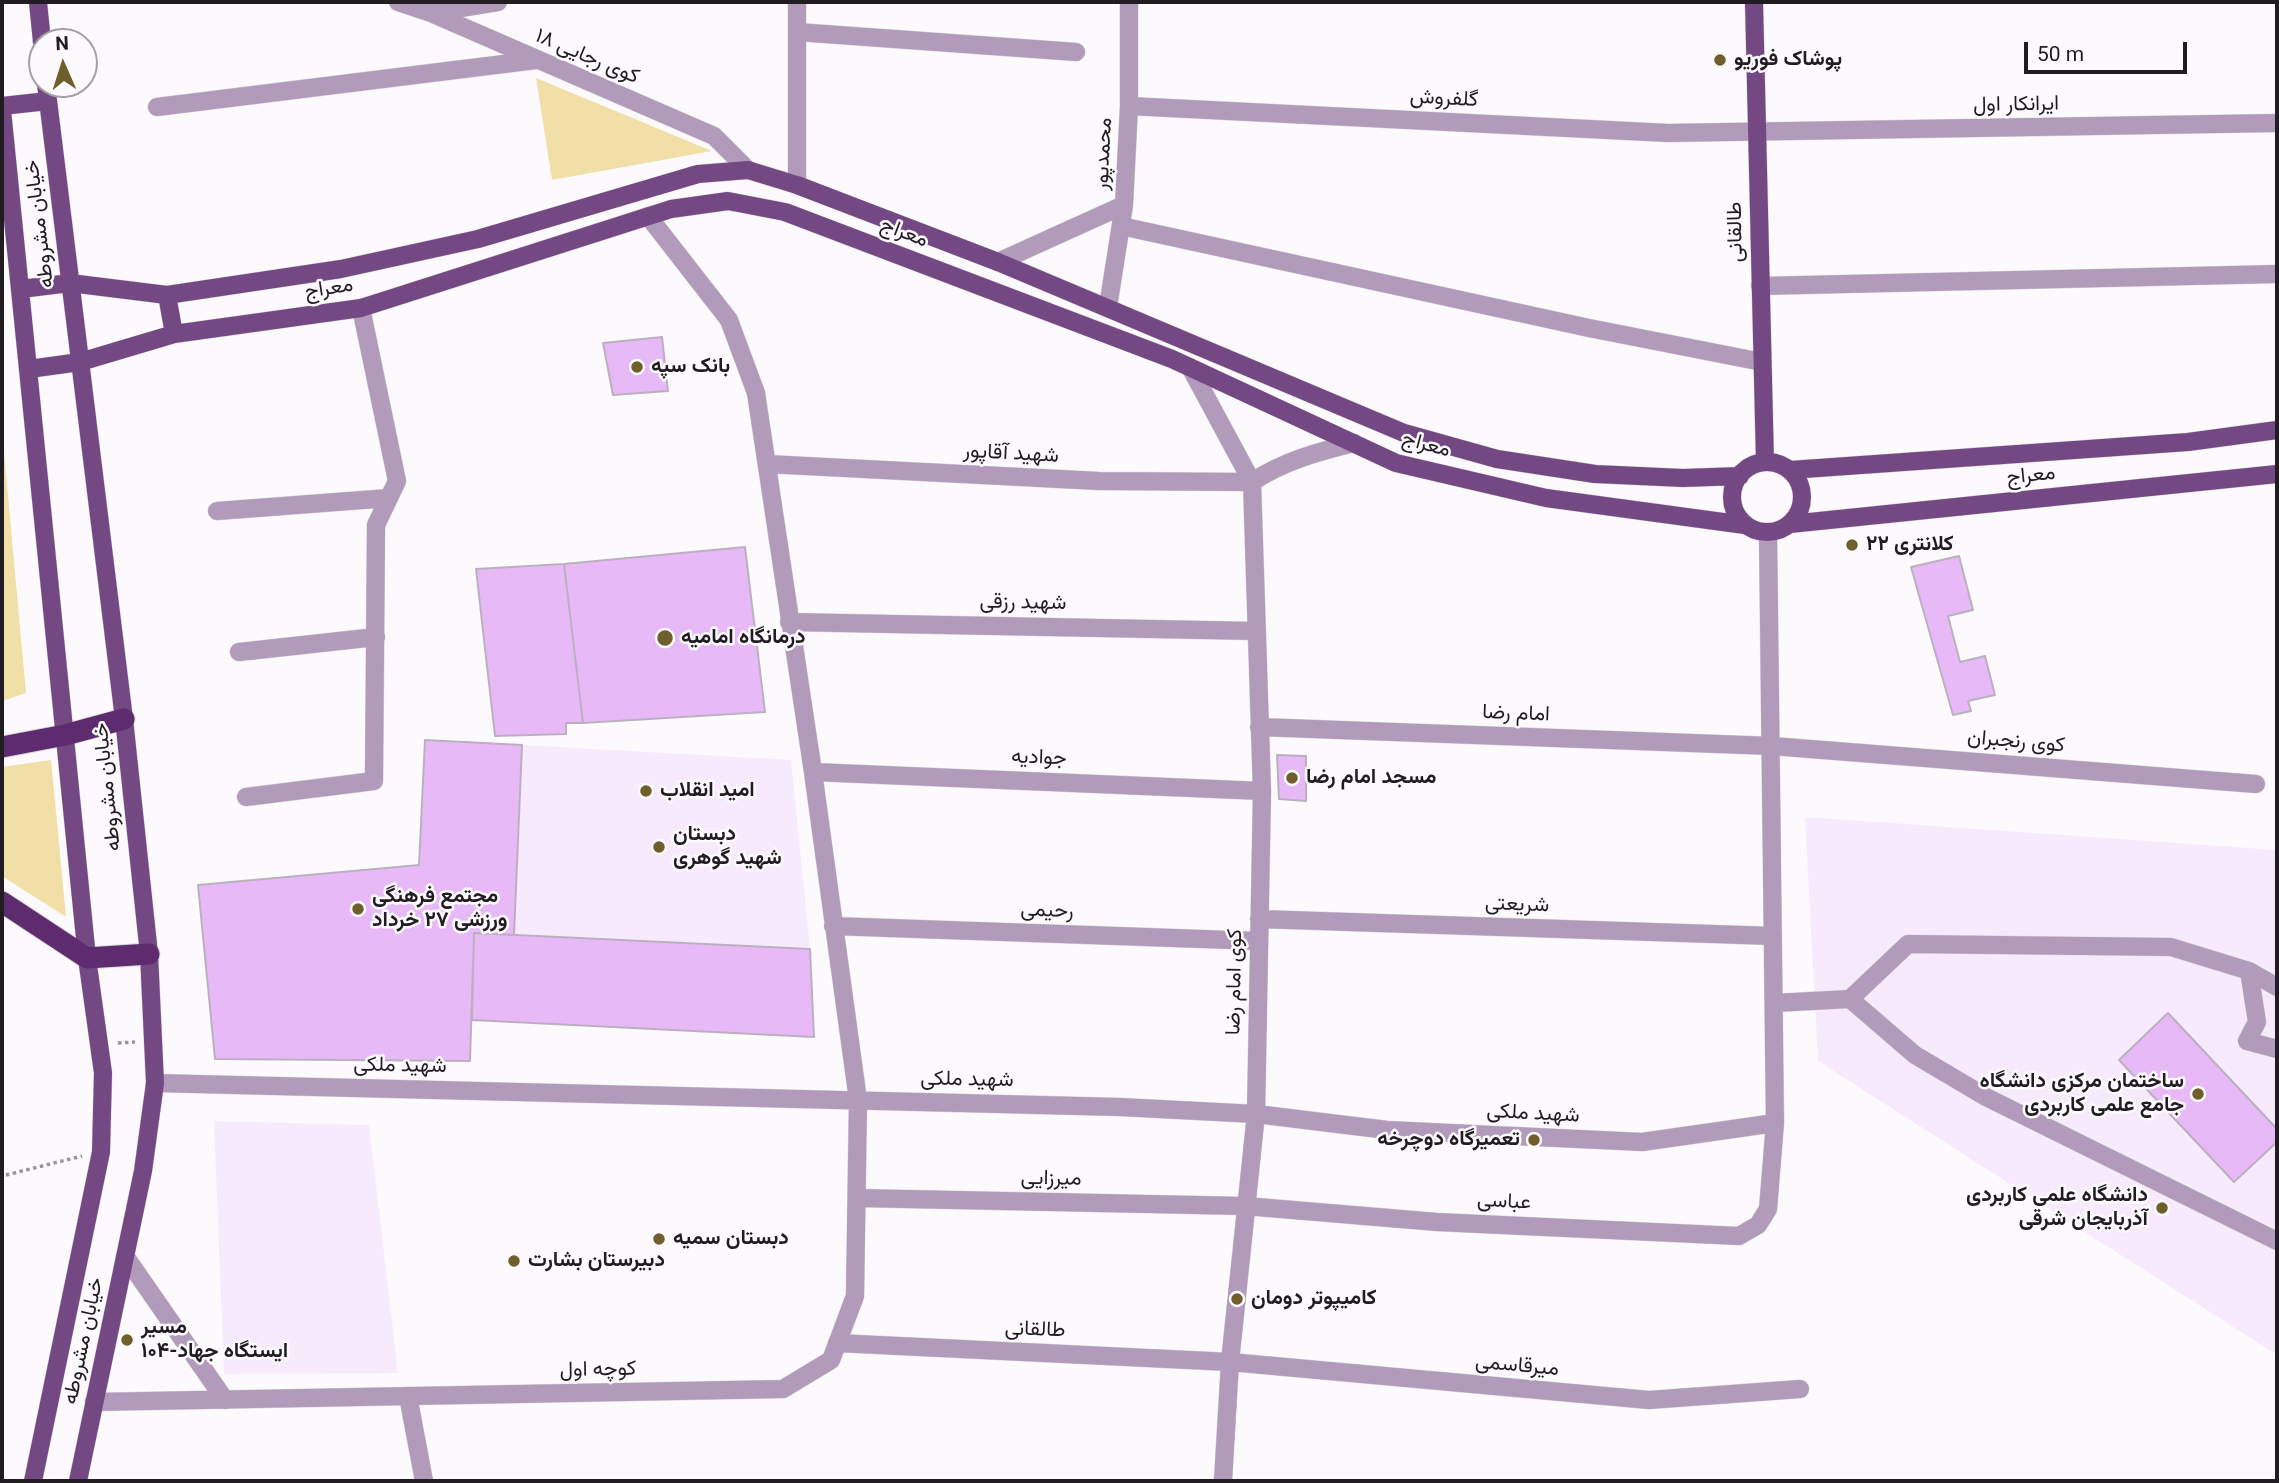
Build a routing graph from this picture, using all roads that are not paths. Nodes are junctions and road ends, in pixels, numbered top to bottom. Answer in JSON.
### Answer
{"nodes":[{"id":1,"x":38,"y":2,"type":"edge"},
{"id":2,"x":498,"y":2,"type":"edge"},
{"id":3,"x":797,"y":2,"type":"edge"},
{"id":4,"x":1129,"y":2,"type":"edge"},
{"id":5,"x":1754,"y":2,"type":"edge"},
{"id":6,"x":408,"y":4,"type":"edge"},
{"id":7,"x":431,"y":13,"type":"junction"},
{"id":8,"x":41,"y":28,"type":"edge"},
{"id":9,"x":797,"y":32,"type":"junction"},
{"id":10,"x":1076,"y":52,"type":"dead end"},
{"id":11,"x":537,"y":60,"type":"junction"},
{"id":12,"x":30,"y":98,"type":"edge"},
{"id":13,"x":48,"y":98,"type":"edge"},
{"id":14,"x":1129,"y":106,"type":"junction"},
{"id":15,"x":157,"y":107,"type":"dead end"},
{"id":16,"x":2,"y":108,"type":"edge"},
{"id":17,"x":2277,"y":123,"type":"edge"},
{"id":18,"x":1756,"y":132,"type":"junction"},
{"id":19,"x":748,"y":170,"type":"junction"},
{"id":20,"x":797,"y":185,"type":"junction"},
{"id":21,"x":1124,"y":205,"type":"junction"},
{"id":22,"x":648,"y":216,"type":"junction"},
{"id":23,"x":1121,"y":226,"type":"junction"},
{"id":24,"x":998,"y":262,"type":"junction"},
{"id":25,"x":2277,"y":274,"type":"edge"},
{"id":26,"x":70,"y":283,"type":"junction"},
{"id":27,"x":1760,"y":286,"type":"junction"},
{"id":28,"x":21,"y":289,"type":"junction"},
{"id":29,"x":167,"y":295,"type":"junction"},
{"id":30,"x":1108,"y":307,"type":"junction"},
{"id":31,"x":360,"y":308,"type":"junction"},
{"id":32,"x":174,"y":334,"type":"junction"},
{"id":33,"x":80,"y":362,"type":"junction"},
{"id":34,"x":1762,"y":362,"type":"junction"},
{"id":35,"x":1189,"y":367,"type":"junction"},
{"id":36,"x":29,"y":369,"type":"junction"},
{"id":37,"x":2277,"y":430,"type":"edge"},
{"id":38,"x":1354,"y":443,"type":"junction"},
{"id":39,"x":1765,"y":462,"type":"junction"},
{"id":40,"x":767,"y":464,"type":"junction"},
{"id":41,"x":1790,"y":470,"type":"junction"},
{"id":42,"x":2277,"y":474,"type":"edge"},
{"id":43,"x":1740,"y":476,"type":"junction"},
{"id":44,"x":1252,"y":482,"type":"junction"},
{"id":45,"x":389,"y":498,"type":"junction"},
{"id":46,"x":217,"y":511,"type":"dead end"},
{"id":47,"x":1790,"y":524,"type":"junction"},
{"id":48,"x":1745,"y":525,"type":"junction"},
{"id":49,"x":1768,"y":533,"type":"junction"},
{"id":50,"x":789,"y":622,"type":"junction"},
{"id":51,"x":1255,"y":631,"type":"junction"},
{"id":52,"x":376,"y":638,"type":"junction"},
{"id":53,"x":239,"y":652,"type":"dead end"},
{"id":54,"x":124,"y":719,"type":"junction"},
{"id":55,"x":1259,"y":727,"type":"junction"},
{"id":56,"x":65,"y":735,"type":"junction"},
{"id":57,"x":1772,"y":746,"type":"junction"},
{"id":58,"x":2,"y":747,"type":"edge"},
{"id":59,"x":814,"y":772,"type":"junction"},
{"id":60,"x":2256,"y":784,"type":"dead end"},
{"id":61,"x":1262,"y":790,"type":"junction"},
{"id":62,"x":246,"y":797,"type":"dead end"},
{"id":63,"x":2,"y":902,"type":"edge"},
{"id":64,"x":1259,"y":919,"type":"junction"},
{"id":65,"x":833,"y":926,"type":"junction"},
{"id":66,"x":1773,"y":936,"type":"junction"},
{"id":67,"x":1259,"y":941,"type":"junction"},
{"id":68,"x":149,"y":954,"type":"junction"},
{"id":69,"x":88,"y":958,"type":"junction"},
{"id":70,"x":2249,"y":971,"type":"junction"},
{"id":71,"x":2277,"y":987,"type":"edge"},
{"id":72,"x":1850,"y":999,"type":"junction"},
{"id":73,"x":1774,"y":1003,"type":"junction"},
{"id":74,"x":2277,"y":1049,"type":"edge"},
{"id":75,"x":155,"y":1083,"type":"junction"},
{"id":76,"x":858,"y":1100,"type":"junction"},
{"id":77,"x":1256,"y":1114,"type":"junction"},
{"id":78,"x":1775,"y":1123,"type":"junction"},
{"id":79,"x":857,"y":1198,"type":"junction"},
{"id":80,"x":1245,"y":1206,"type":"junction"},
{"id":81,"x":2277,"y":1241,"type":"edge"},
{"id":82,"x":125,"y":1256,"type":"junction"},
{"id":83,"x":837,"y":1343,"type":"junction"},
{"id":84,"x":1230,"y":1362,"type":"junction"},
{"id":85,"x":1800,"y":1389,"type":"dead end"},
{"id":86,"x":408,"y":1396,"type":"junction"},
{"id":87,"x":225,"y":1400,"type":"junction"},
{"id":88,"x":94,"y":1402,"type":"junction"},
{"id":89,"x":33,"y":1481,"type":"edge"},
{"id":90,"x":78,"y":1481,"type":"edge"},
{"id":91,"x":424,"y":1481,"type":"edge"},
{"id":92,"x":1223,"y":1481,"type":"edge"}],
"edges":[{"from":1,"to":8,"type":"main road"},
{"from":2,"to":7,"type":"street"},
{"from":3,"to":9,"type":"street"},
{"from":4,"to":14,"type":"street","name":"محمدپور"},
{"from":5,"to":18,"type":"main road","name":"طالقانی"},
{"from":6,"to":7,"type":"street","name":"کوی رجایی ۱۸"},
{"from":7,"to":11,"type":"street","name":"کوی رجایی ۱۸"},
{"from":9,"to":10,"type":"street"},
{"from":9,"to":20,"type":"street"},
{"from":11,"to":15,"type":"street"},
{"from":11,"to":19,"type":"street","name":"کوی رجایی ۱۸"},
{"from":12,"to":16,"type":"main road"},
{"from":13,"to":26,"type":"main road","name":"خیابان مشروطه"},
{"from":14,"to":18,"type":"street","name":"گلفروش"},
{"from":14,"to":21,"type":"street","name":"محمدپور"},
{"from":16,"to":28,"type":"main road","name":"خیابان مشروطه"},
{"from":17,"to":18,"type":"street","name":"ایرانکار اول"},
{"from":18,"to":27,"type":"main road","name":"طالقانی"},
{"from":19,"to":20,"type":"main road","name":"معراج"},
{"from":19,"to":29,"type":"main road","name":"معراج"},
{"from":20,"to":24,"type":"main road","name":"معراج"},
{"from":21,"to":23,"type":"street","name":"محمدپور"},
{"from":21,"to":24,"type":"street"},
{"from":22,"to":31,"type":"main road","name":"معراج"},
{"from":22,"to":35,"type":"main road","name":"معراج"},
{"from":22,"to":40,"type":"street","name":"کوچه اول"},
{"from":23,"to":30,"type":"street","name":"محمدپور"},
{"from":23,"to":34,"type":"street"},
{"from":24,"to":30,"type":"main road","name":"معراج"},
{"from":25,"to":27,"type":"street"},
{"from":26,"to":28,"type":"main road","name":"معراج"},
{"from":26,"to":29,"type":"main road","name":"معراج"},
{"from":26,"to":33,"type":"main road","name":"خیابان مشروطه"},
{"from":27,"to":34,"type":"main road","name":"طالقانی"},
{"from":28,"to":36,"type":"main road","name":"خیابان مشروطه"},
{"from":29,"to":32,"type":"main road"},
{"from":30,"to":43,"type":"main road","name":"معراج"},
{"from":31,"to":32,"type":"main road","name":"معراج"},
{"from":31,"to":45,"type":"street"},
{"from":32,"to":33,"type":"main road","name":"معراج"},
{"from":33,"to":36,"type":"main road","name":"معراج"},
{"from":33,"to":54,"type":"main road","name":"خیابان مشروطه"},
{"from":34,"to":39,"type":"main road","name":"طالقانی"},
{"from":35,"to":38,"type":"main road","name":"معراج"},
{"from":35,"to":44,"type":"street"},
{"from":36,"to":56,"type":"main road","name":"خیابان مشروطه"},
{"from":37,"to":41,"type":"main road","name":"معراج"},
{"from":38,"to":44,"type":"street"},
{"from":38,"to":48,"type":"main road","name":"معراج"},
{"from":39,"to":41,"type":"main road"},
{"from":39,"to":43,"type":"main road"},
{"from":40,"to":44,"type":"street","name":"شهید آقاپور"},
{"from":40,"to":50,"type":"street","name":"کوچه اول"},
{"from":41,"to":47,"type":"main road"},
{"from":42,"to":47,"type":"main road","name":"معراج"},
{"from":43,"to":48,"type":"main road"},
{"from":44,"to":51,"type":"street","name":"کوی امام رضا"},
{"from":45,"to":46,"type":"street"},
{"from":45,"to":52,"type":"street"},
{"from":47,"to":49,"type":"main road"},
{"from":48,"to":49,"type":"main road"},
{"from":49,"to":57,"type":"street"},
{"from":50,"to":51,"type":"street","name":"شهید رزقی"},
{"from":50,"to":59,"type":"street","name":"کوچه اول"},
{"from":51,"to":55,"type":"street","name":"کوی امام رضا"},
{"from":52,"to":53,"type":"street"},
{"from":52,"to":62,"type":"street"},
{"from":54,"to":56,"type":"highway"},
{"from":54,"to":68,"type":"main road","name":"خیابان مشروطه"},
{"from":55,"to":57,"type":"street","name":"امام رضا"},
{"from":55,"to":61,"type":"street","name":"کوی امام رضا"},
{"from":56,"to":58,"type":"highway"},
{"from":56,"to":69,"type":"main road","name":"خیابان مشروطه"},
{"from":57,"to":60,"type":"street","name":"کوی رنجبران"},
{"from":57,"to":66,"type":"street"},
{"from":59,"to":61,"type":"street","name":"جوادیه"},
{"from":59,"to":65,"type":"street","name":"کوچه اول"},
{"from":61,"to":64,"type":"street","name":"کوی امام رضا"},
{"from":63,"to":69,"type":"highway"},
{"from":64,"to":66,"type":"street","name":"شریعتی"},
{"from":64,"to":67,"type":"street","name":"کوی امام رضا"},
{"from":65,"to":67,"type":"street","name":"رحیمی"},
{"from":65,"to":76,"type":"street","name":"کوچه اول"},
{"from":66,"to":73,"type":"street"},
{"from":67,"to":77,"type":"street","name":"کوی امام رضا"},
{"from":68,"to":69,"type":"highway"},
{"from":68,"to":75,"type":"main road","name":"خیابان مشروطه"},
{"from":69,"to":89,"type":"main road","name":"خیابان مشروطه"},
{"from":70,"to":71,"type":"street"},
{"from":70,"to":72,"type":"street"},
{"from":70,"to":74,"type":"street"},
{"from":72,"to":73,"type":"street"},
{"from":72,"to":81,"type":"street"},
{"from":73,"to":78,"type":"street"},
{"from":75,"to":76,"type":"street","name":"شهید ملکی"},
{"from":75,"to":82,"type":"main road","name":"خیابان مشروطه"},
{"from":76,"to":77,"type":"street","name":"شهید ملکی"},
{"from":76,"to":79,"type":"street","name":"کوچه اول"},
{"from":77,"to":78,"type":"street","name":"شهید ملکی"},
{"from":77,"to":80,"type":"street","name":"کوی امام رضا"},
{"from":78,"to":80,"type":"street","name":"عباسی"},
{"from":79,"to":80,"type":"street","name":"میرزایی"},
{"from":79,"to":83,"type":"street","name":"کوچه اول"},
{"from":80,"to":84,"type":"street","name":"کوی امام رضا"},
{"from":82,"to":87,"type":"street"},
{"from":82,"to":88,"type":"main road","name":"خیابان مشروطه"},
{"from":83,"to":84,"type":"street","name":"طالقانی"},
{"from":83,"to":86,"type":"street","name":"کوچه اول"},
{"from":84,"to":85,"type":"street","name":"میرقاسمی"},
{"from":84,"to":92,"type":"street","name":"کوی امام رضا"},
{"from":86,"to":87,"type":"street","name":"کوچه اول"},
{"from":86,"to":91,"type":"street"},
{"from":87,"to":88,"type":"street","name":"کوچه اول"},
{"from":88,"to":90,"type":"main road","name":"خیابان مشروطه"}]}
